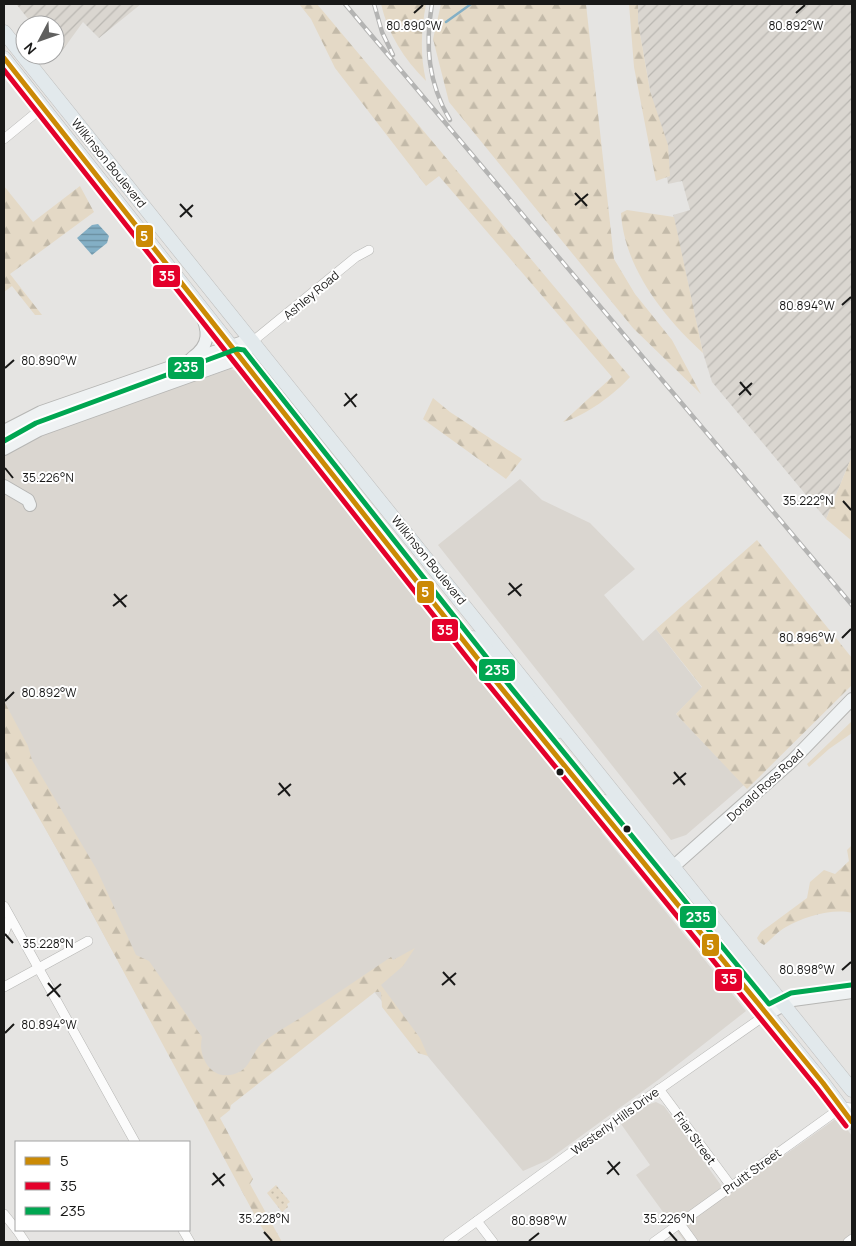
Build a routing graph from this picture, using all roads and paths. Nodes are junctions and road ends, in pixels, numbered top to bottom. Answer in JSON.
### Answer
{"nodes":[{"id":1,"x":4,"y":32,"type":"edge"},
{"id":2,"x":4,"y":53,"type":"edge"},
{"id":3,"x":4,"y":58,"type":"edge"},
{"id":4,"x":55,"y":96,"type":"junction"},
{"id":5,"x":43,"y":107,"type":"junction"},
{"id":6,"x":4,"y":139,"type":"edge"},
{"id":7,"x":118,"y":176,"type":"junction"},
{"id":8,"x":369,"y":250,"type":"dead end"},
{"id":9,"x":199,"y":306,"type":"junction"},
{"id":10,"x":253,"y":341,"type":"junction"},
{"id":11,"x":236,"y":351,"type":"junction"},
{"id":12,"x":181,"y":364,"type":"junction"},
{"id":13,"x":4,"y":431,"type":"edge"},
{"id":14,"x":4,"y":449,"type":"edge"},
{"id":15,"x":4,"y":486,"type":"edge"},
{"id":16,"x":30,"y":505,"type":"dead end"},
{"id":17,"x":465,"y":642,"type":"junction"},
{"id":18,"x":852,"y":699,"type":"edge"},
{"id":19,"x":567,"y":733,"type":"junction"},
{"id":20,"x":596,"y":803,"type":"junction"},
{"id":21,"x":674,"y":866,"type":"junction"},
{"id":22,"x":4,"y":906,"type":"edge"},
{"id":23,"x":10,"y":918,"type":"junction"},
{"id":24,"x":4,"y":934,"type":"edge"},
{"id":25,"x":88,"y":941,"type":"dead end"},
{"id":26,"x":38,"y":968,"type":"junction"},
{"id":27,"x":4,"y":987,"type":"edge"},
{"id":28,"x":852,"y":992,"type":"edge"},
{"id":29,"x":784,"y":1003,"type":"junction"},
{"id":30,"x":767,"y":1014,"type":"junction"},
{"id":31,"x":659,"y":1089,"type":"junction"},
{"id":32,"x":852,"y":1090,"type":"edge"},
{"id":33,"x":847,"y":1108,"type":"edge"},
{"id":34,"x":852,"y":1122,"type":"edge"},
{"id":35,"x":134,"y":1141,"type":"edge"},
{"id":36,"x":731,"y":1186,"type":"junction"},
{"id":37,"x":4,"y":1214,"type":"edge"},
{"id":38,"x":477,"y":1221,"type":"junction"},
{"id":39,"x":680,"y":1224,"type":"junction"},
{"id":40,"x":15,"y":1229,"type":"edge"},
{"id":41,"x":17,"y":1231,"type":"edge"},
{"id":42,"x":184,"y":1231,"type":"edge"},
{"id":43,"x":852,"y":1239,"type":"edge"},
{"id":44,"x":25,"y":1242,"type":"edge"},
{"id":45,"x":190,"y":1242,"type":"edge"},
{"id":46,"x":448,"y":1242,"type":"edge"},
{"id":47,"x":493,"y":1242,"type":"edge"},
{"id":48,"x":654,"y":1242,"type":"edge"},
{"id":49,"x":693,"y":1242,"type":"edge"},
{"id":50,"x":848,"y":1242,"type":"edge"}],
"edges":[{"from":1,"to":4,"type":"main road","name":"Wilkinson Boulevard"},
{"from":2,"to":4,"type":"main road"},
{"from":3,"to":5,"type":"main road","name":"Wilkinson Boulevard"},
{"from":4,"to":7,"type":"main road","name":"Wilkinson Boulevard"},
{"from":5,"to":6,"type":"street"},
{"from":5,"to":7,"type":"main road"},
{"from":5,"to":9,"type":"main road","name":"Wilkinson Boulevard"},
{"from":7,"to":10,"type":"main road","name":"Wilkinson Boulevard"},
{"from":8,"to":10,"type":"street","name":"Ashley Road"},
{"from":9,"to":11,"type":"main road","name":"Wilkinson Boulevard"},
{"from":9,"to":12,"type":"street"},
{"from":10,"to":11,"type":"street","name":"Ashley Road"},
{"from":10,"to":19,"type":"main road","name":"Wilkinson Boulevard"},
{"from":11,"to":12,"type":"street","name":"Ashley Road"},
{"from":11,"to":14,"type":"street","name":"Ashley Road"},
{"from":11,"to":17,"type":"main road","name":"Wilkinson Boulevard"},
{"from":12,"to":13,"type":"street","name":"Ashley Road"},
{"from":15,"to":16,"type":"street"},
{"from":17,"to":19,"type":"main road"},
{"from":17,"to":20,"type":"main road","name":"Wilkinson Boulevard"},
{"from":18,"to":21,"type":"street","name":"Donald Ross Road"},
{"from":19,"to":21,"type":"main road","name":"Wilkinson Boulevard"},
{"from":20,"to":21,"type":"main road"},
{"from":20,"to":30,"type":"main road","name":"Wilkinson Boulevard"},
{"from":21,"to":29,"type":"main road","name":"Wilkinson Boulevard"},
{"from":22,"to":23,"type":"street"},
{"from":23,"to":24,"type":"street"},
{"from":23,"to":26,"type":"street"},
{"from":25,"to":26,"type":"street"},
{"from":26,"to":27,"type":"street"},
{"from":26,"to":35,"type":"street"},
{"from":28,"to":29,"type":"street"},
{"from":29,"to":30,"type":"street","name":"Westerly Hills Drive"},
{"from":29,"to":32,"type":"main road","name":"Wilkinson Boulevard"},
{"from":30,"to":31,"type":"street","name":"Westerly Hills Drive"},
{"from":30,"to":33,"type":"main road","name":"Wilkinson Boulevard"},
{"from":31,"to":36,"type":"street","name":"Friar Street"},
{"from":31,"to":38,"type":"street","name":"Westerly Hills Drive"},
{"from":33,"to":34,"type":"main road","name":"Wilkinson Boulevard"},
{"from":33,"to":36,"type":"street","name":"Pruitt Street"},
{"from":36,"to":39,"type":"street","name":"Pruitt Street"},
{"from":37,"to":40,"type":"street"},
{"from":38,"to":46,"type":"street","name":"Westerly Hills Drive"},
{"from":38,"to":47,"type":"street"},
{"from":39,"to":48,"type":"street","name":"Pruitt Street"},
{"from":39,"to":49,"type":"street"},
{"from":41,"to":44,"type":"street"},
{"from":42,"to":45,"type":"street"},
{"from":43,"to":50,"type":"street"}]}
